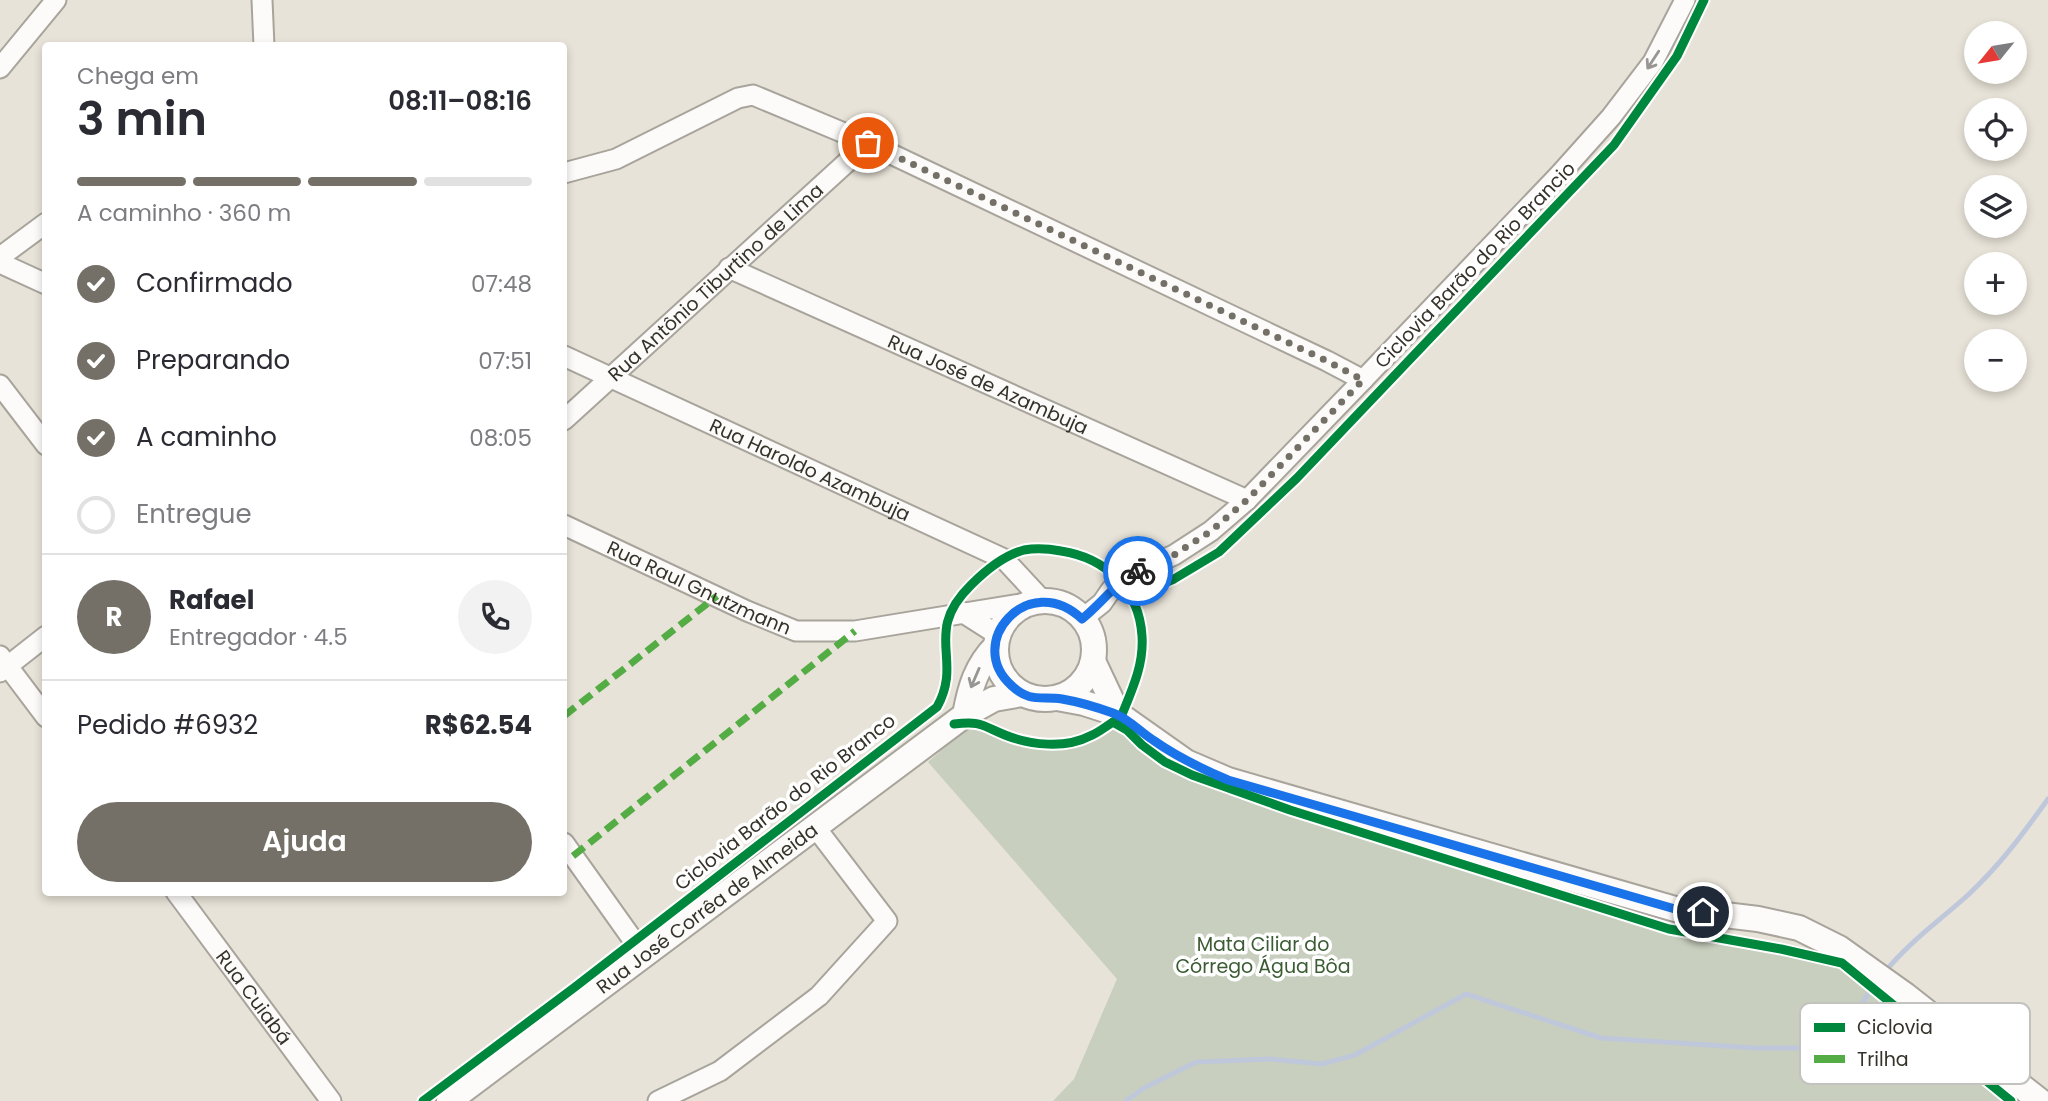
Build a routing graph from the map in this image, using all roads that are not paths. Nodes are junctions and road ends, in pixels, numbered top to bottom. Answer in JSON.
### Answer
{"nodes":[{"id":1,"x":57,"y":0,"type":"edge"},
{"id":2,"x":262,"y":0,"type":"edge"},
{"id":3,"x":1685,"y":0,"type":"edge"},
{"id":4,"x":264,"y":42,"type":"edge"},
{"id":5,"x":0,"y":68,"type":"edge"},
{"id":6,"x":868,"y":143,"type":"junction"},
{"id":7,"x":567,"y":172,"type":"edge"},
{"id":8,"x":42,"y":226,"type":"edge"},
{"id":9,"x":0,"y":257,"type":"edge"},
{"id":10,"x":0,"y":263,"type":"edge"},
{"id":11,"x":729,"y":268,"type":"junction"},
{"id":12,"x":42,"y":282,"type":"edge"},
{"id":13,"x":567,"y":357,"type":"edge"},
{"id":14,"x":612,"y":378,"type":"junction"},
{"id":15,"x":1363,"y":380,"type":"junction"},
{"id":16,"x":0,"y":385,"type":"edge"},
{"id":17,"x":567,"y":417,"type":"edge"},
{"id":18,"x":42,"y":440,"type":"edge"},
{"id":19,"x":1247,"y":500,"type":"junction"},
{"id":20,"x":567,"y":526,"type":"edge"},
{"id":21,"x":1038,"y":602,"type":"junction"},
{"id":22,"x":962,"y":612,"type":"junction"},
{"id":23,"x":1082,"y":619,"type":"junction"},
{"id":24,"x":42,"y":639,"type":"edge"},
{"id":25,"x":997,"y":640,"type":"junction"},
{"id":26,"x":1093,"y":661,"type":"junction"},
{"id":27,"x":3,"y":664,"type":"edge"},
{"id":28,"x":1022,"y":694,"type":"junction"},
{"id":29,"x":1057,"y":698,"type":"junction"},
{"id":30,"x":42,"y":712,"type":"edge"},
{"id":31,"x":965,"y":715,"type":"junction"},
{"id":32,"x":1118,"y":715,"type":"junction"},
{"id":33,"x":816,"y":828,"type":"junction"},
{"id":34,"x":567,"y":847,"type":"edge"},
{"id":35,"x":179,"y":896,"type":"edge"},
{"id":36,"x":643,"y":954,"type":"junction"},
{"id":37,"x":1915,"y":1003,"type":"edge"},
{"id":38,"x":2018,"y":1084,"type":"edge"},
{"id":39,"x":331,"y":1101,"type":"edge"},
{"id":40,"x":449,"y":1101,"type":"edge"},
{"id":41,"x":658,"y":1101,"type":"edge"},
{"id":42,"x":2040,"y":1101,"type":"edge"}],
"edges":[{"from":1,"to":5,"type":"street"},
{"from":2,"to":4,"type":"street"},
{"from":3,"to":15,"type":"street","one_way":true},
{"from":6,"to":7,"type":"street"},
{"from":6,"to":11,"type":"street","name":"Rua Antônio Tiburtino de Lima"},
{"from":6,"to":15,"type":"street"},
{"from":8,"to":9,"type":"street"},
{"from":10,"to":12,"type":"street"},
{"from":11,"to":14,"type":"street","name":"Rua Antônio Tiburtino de Lima"},
{"from":11,"to":19,"type":"street","name":"Rua José de Azambuja"},
{"from":13,"to":14,"type":"street","name":"Rua Haroldo Azambuja"},
{"from":14,"to":17,"type":"street","name":"Rua Antônio Tiburtino de Lima"},
{"from":14,"to":21,"type":"street","name":"Rua Haroldo Azambuja"},
{"from":15,"to":19,"type":"street"},
{"from":16,"to":18,"type":"street"},
{"from":19,"to":23,"type":"street"},
{"from":20,"to":22,"type":"street","name":"Rua Raul Gnutzmann"},
{"from":21,"to":22,"type":"street","name":"Rua Raul Gnutzmann"},
{"from":21,"to":23,"type":"street"},
{"from":21,"to":25,"type":"street"},
{"from":22,"to":25,"type":"street"},
{"from":23,"to":26,"type":"street"},
{"from":24,"to":27,"type":"street"},
{"from":25,"to":28,"type":"street"},
{"from":25,"to":31,"type":"street","one_way":true},
{"from":26,"to":29,"type":"street"},
{"from":26,"to":32,"type":"street"},
{"from":27,"to":30,"type":"street"},
{"from":28,"to":29,"type":"street"},
{"from":28,"to":31,"type":"street","name":"Rua José Corrêa de Almeida"},
{"from":29,"to":32,"type":"street"},
{"from":31,"to":33,"type":"street","name":"Rua José Corrêa de Almeida"},
{"from":32,"to":37,"type":"street"},
{"from":33,"to":36,"type":"street","name":"Rua José Corrêa de Almeida"},
{"from":33,"to":41,"type":"street"},
{"from":34,"to":36,"type":"street"},
{"from":35,"to":39,"type":"street","name":"Rua Cuiabá"},
{"from":36,"to":40,"type":"street","name":"Rua José Corrêa de Almeida"},
{"from":38,"to":42,"type":"street"}]}
